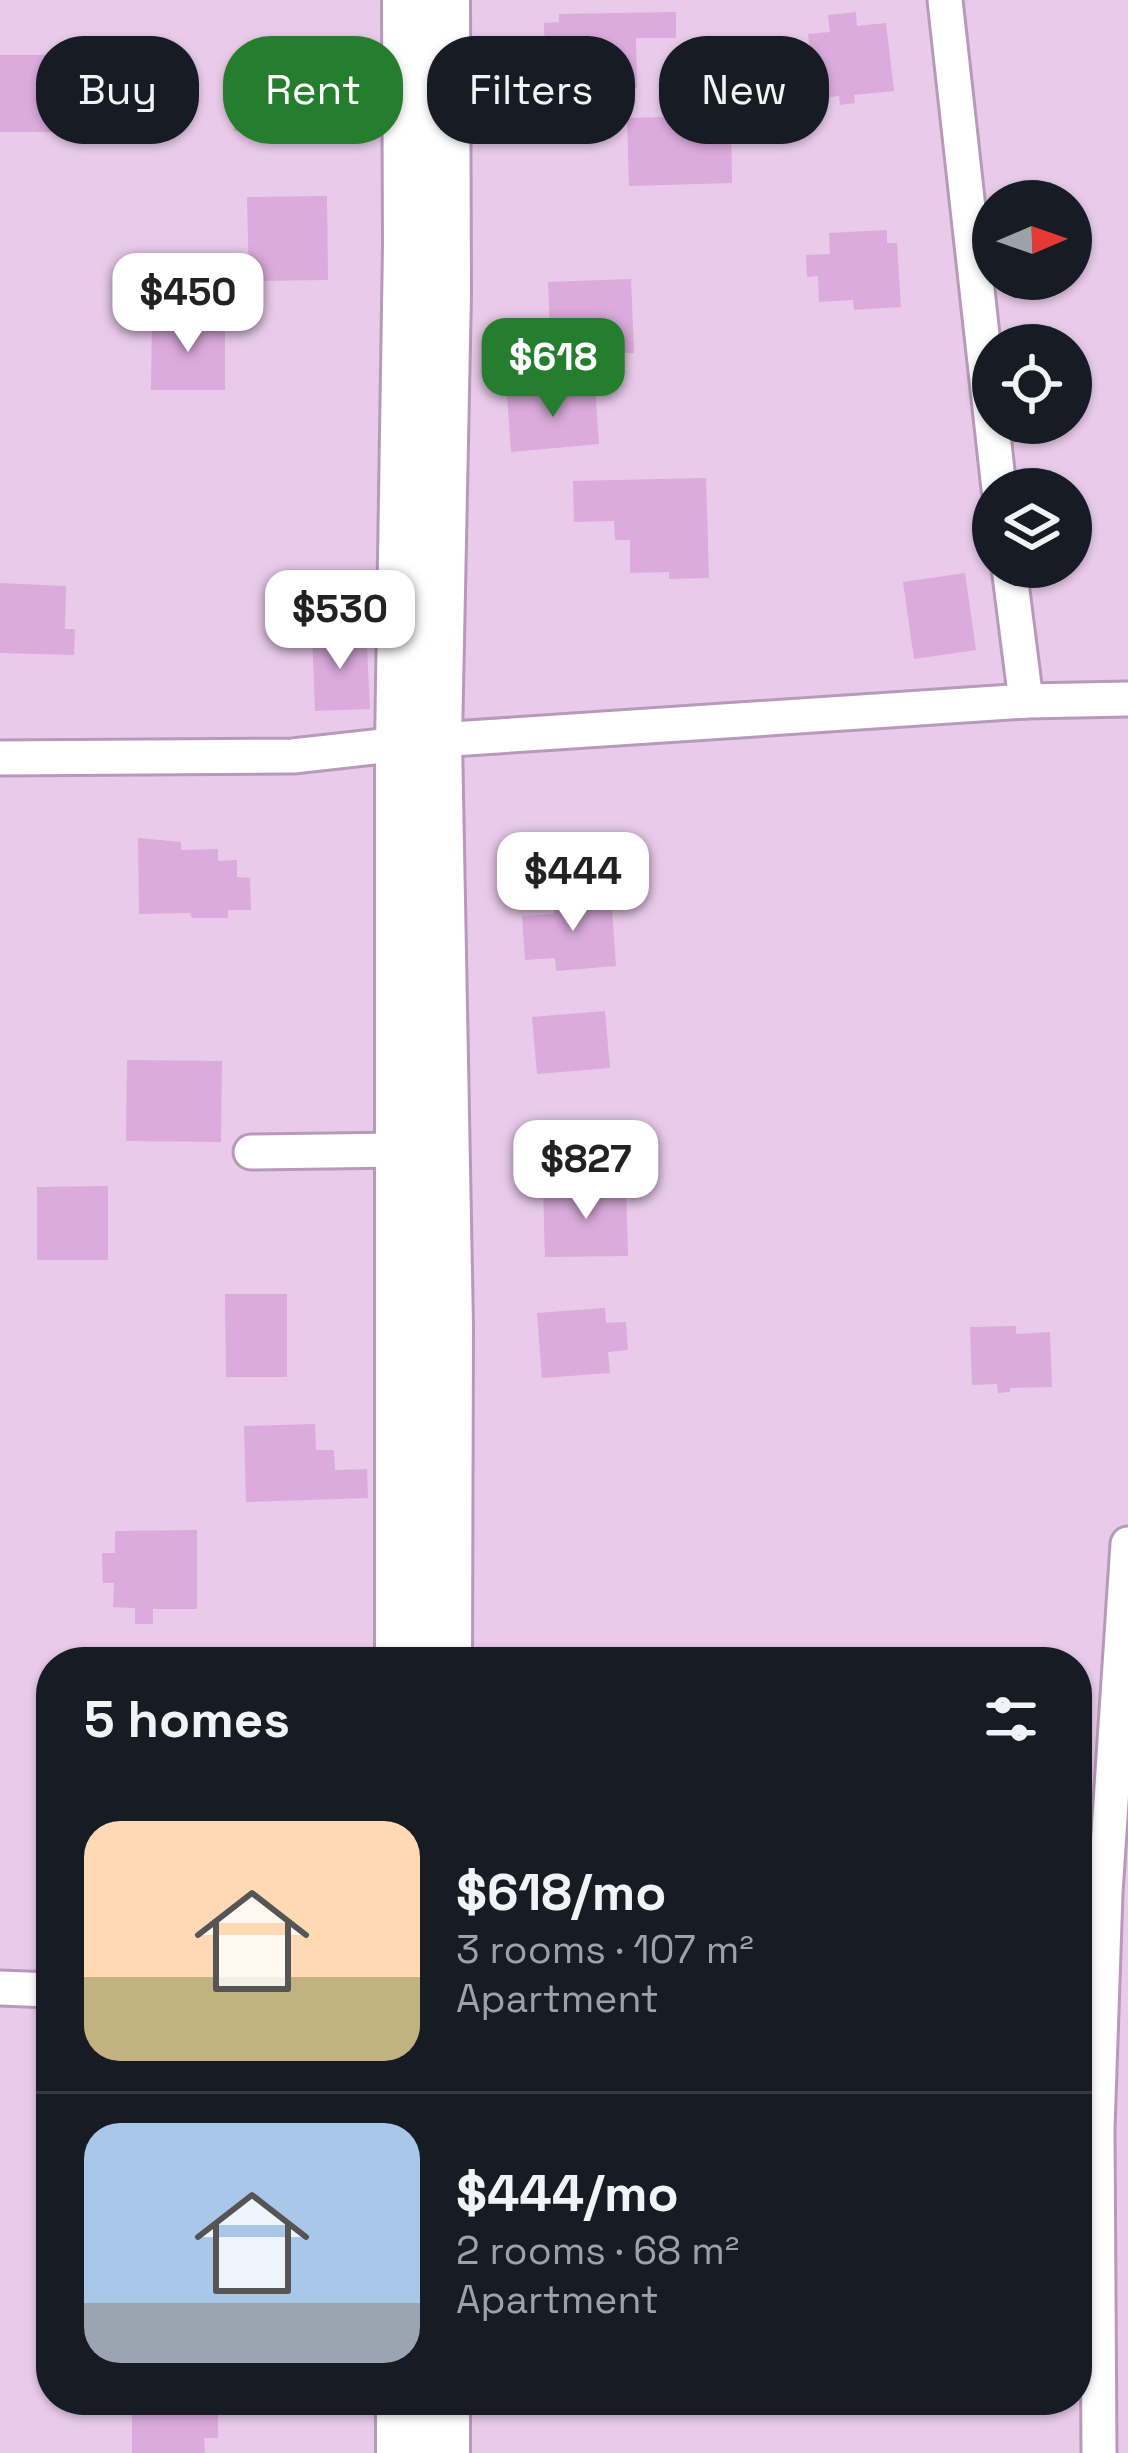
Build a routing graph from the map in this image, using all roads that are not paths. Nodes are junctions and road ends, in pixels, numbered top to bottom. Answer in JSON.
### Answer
{"nodes":[{"id":1,"x":407,"y":0,"type":"edge"},
{"id":2,"x":445,"y":0,"type":"edge"},
{"id":3,"x":945,"y":0,"type":"edge"},
{"id":4,"x":997,"y":468,"type":"edge"},
{"id":5,"x":1012,"y":588,"type":"edge"},
{"id":6,"x":1128,"y":699,"type":"edge"},
{"id":7,"x":1026,"y":701,"type":"junction"},
{"id":8,"x":418,"y":742,"type":"junction"},
{"id":9,"x":0,"y":758,"type":"edge"},
{"id":10,"x":400,"y":1150,"type":"junction"},
{"id":11,"x":251,"y":1152,"type":"dead end"},
{"id":12,"x":1128,"y":1544,"type":"edge"},
{"id":13,"x":400,"y":1647,"type":"edge"},
{"id":14,"x":447,"y":1647,"type":"edge"},
{"id":15,"x":0,"y":1988,"type":"edge"},
{"id":16,"x":36,"y":1989,"type":"edge"},
{"id":17,"x":1092,"y":2240,"type":"edge"},
{"id":18,"x":1092,"y":2358,"type":"edge"},
{"id":19,"x":1113,"y":2389,"type":"edge"},
{"id":20,"x":401,"y":2415,"type":"edge"},
{"id":21,"x":445,"y":2415,"type":"edge"},
{"id":22,"x":401,"y":2453,"type":"edge"},
{"id":23,"x":445,"y":2453,"type":"edge"},
{"id":24,"x":1100,"y":2453,"type":"edge"}],
"edges":[{"from":1,"to":8,"type":"street"},
{"from":2,"to":8,"type":"street"},
{"from":3,"to":4,"type":"street"},
{"from":5,"to":7,"type":"street"},
{"from":6,"to":7,"type":"street"},
{"from":7,"to":8,"type":"street"},
{"from":8,"to":9,"type":"street"},
{"from":8,"to":10,"type":"street"},
{"from":8,"to":14,"type":"street"},
{"from":10,"to":11,"type":"street"},
{"from":10,"to":13,"type":"street"},
{"from":12,"to":17,"type":"street"},
{"from":15,"to":16,"type":"street"},
{"from":18,"to":19,"type":"street"},
{"from":19,"to":24,"type":"street"},
{"from":20,"to":22,"type":"street"},
{"from":21,"to":23,"type":"street"}]}
